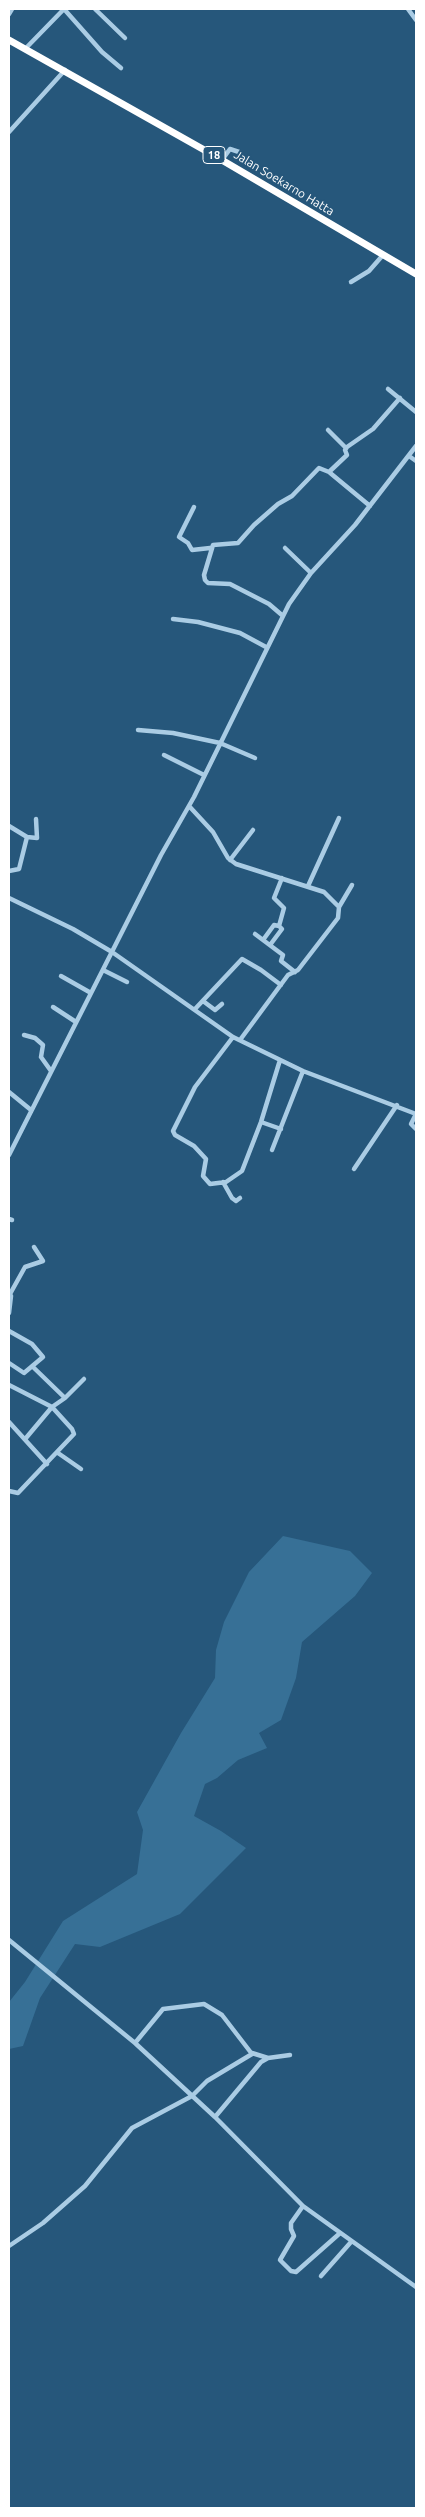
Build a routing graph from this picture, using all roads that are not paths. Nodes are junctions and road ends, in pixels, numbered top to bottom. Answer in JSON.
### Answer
{"nodes":[{"id":1,"x":12,"y":9,"type":"edge"},
{"id":2,"x":64,"y":9,"type":"edge"},
{"id":3,"x":95,"y":9,"type":"edge"},
{"id":4,"x":408,"y":9,"type":"edge"},
{"id":5,"x":9,"y":14,"type":"edge"},
{"id":6,"x":416,"y":19,"type":"edge"},
{"id":7,"x":125,"y":38,"type":"dead end"},
{"id":8,"x":9,"y":40,"type":"edge"},
{"id":9,"x":26,"y":48,"type":"junction"},
{"id":10,"x":121,"y":68,"type":"dead end"},
{"id":11,"x":65,"y":70,"type":"junction"},
{"id":12,"x":9,"y":132,"type":"edge"},
{"id":13,"x":238,"y":152,"type":"dead end"},
{"id":14,"x":222,"y":160,"type":"junction"},
{"id":15,"x":384,"y":255,"type":"junction"},
{"id":16,"x":415,"y":271,"type":"edge"},
{"id":17,"x":351,"y":282,"type":"dead end"},
{"id":18,"x":388,"y":389,"type":"dead end"},
{"id":19,"x":400,"y":398,"type":"junction"},
{"id":20,"x":416,"y":412,"type":"edge"},
{"id":21,"x":328,"y":430,"type":"dead end"},
{"id":22,"x":416,"y":446,"type":"edge"},
{"id":23,"x":346,"y":448,"type":"junction"},
{"id":24,"x":409,"y":456,"type":"junction"},
{"id":25,"x":416,"y":461,"type":"edge"},
{"id":26,"x":329,"y":472,"type":"junction"},
{"id":27,"x":370,"y":506,"type":"junction"},
{"id":28,"x":194,"y":507,"type":"dead end"},
{"id":29,"x":210,"y":548,"type":"junction"},
{"id":30,"x":285,"y":548,"type":"dead end"},
{"id":31,"x":311,"y":573,"type":"junction"},
{"id":32,"x":283,"y":616,"type":"junction"},
{"id":33,"x":173,"y":619,"type":"dead end"},
{"id":34,"x":266,"y":647,"type":"junction"},
{"id":35,"x":138,"y":730,"type":"dead end"},
{"id":36,"x":220,"y":743,"type":"junction"},
{"id":37,"x":164,"y":755,"type":"dead end"},
{"id":38,"x":255,"y":758,"type":"dead end"},
{"id":39,"x":204,"y":775,"type":"junction"},
{"id":40,"x":189,"y":806,"type":"junction"},
{"id":41,"x":339,"y":818,"type":"dead end"},
{"id":42,"x":36,"y":820,"type":"dead end"},
{"id":43,"x":9,"y":826,"type":"edge"},
{"id":44,"x":253,"y":830,"type":"dead end"},
{"id":45,"x":27,"y":837,"type":"junction"},
{"id":46,"x":230,"y":860,"type":"junction"},
{"id":47,"x":9,"y":871,"type":"edge"},
{"id":48,"x":282,"y":878,"type":"junction"},
{"id":49,"x":352,"y":885,"type":"dead end"},
{"id":50,"x":308,"y":886,"type":"junction"},
{"id":51,"x":9,"y":898,"type":"edge"},
{"id":52,"x":339,"y":907,"type":"junction"},
{"id":53,"x":279,"y":926,"type":"junction"},
{"id":54,"x":255,"y":934,"type":"dead end"},
{"id":55,"x":263,"y":940,"type":"junction"},
{"id":56,"x":270,"y":946,"type":"junction"},
{"id":57,"x":112,"y":952,"type":"junction"},
{"id":58,"x":103,"y":970,"type":"junction"},
{"id":59,"x":295,"y":972,"type":"junction"},
{"id":60,"x":61,"y":976,"type":"dead end"},
{"id":61,"x":127,"y":982,"type":"dead end"},
{"id":62,"x":281,"y":985,"type":"junction"},
{"id":63,"x":91,"y":993,"type":"junction"},
{"id":64,"x":203,"y":1000,"type":"junction"},
{"id":65,"x":222,"y":1004,"type":"dead end"},
{"id":66,"x":53,"y":1007,"type":"dead end"},
{"id":67,"x":195,"y":1009,"type":"junction"},
{"id":68,"x":76,"y":1022,"type":"junction"},
{"id":69,"x":24,"y":1035,"type":"dead end"},
{"id":70,"x":233,"y":1037,"type":"junction"},
{"id":71,"x":240,"y":1040,"type":"junction"},
{"id":72,"x":280,"y":1060,"type":"junction"},
{"id":73,"x":303,"y":1071,"type":"junction"},
{"id":74,"x":51,"y":1072,"type":"junction"},
{"id":75,"x":9,"y":1092,"type":"edge"},
{"id":76,"x":397,"y":1105,"type":"junction"},
{"id":77,"x":31,"y":1110,"type":"junction"},
{"id":78,"x":416,"y":1114,"type":"edge"},
{"id":79,"x":261,"y":1122,"type":"junction"},
{"id":80,"x":281,"y":1129,"type":"junction"},
{"id":81,"x":416,"y":1129,"type":"edge"},
{"id":82,"x":272,"y":1150,"type":"dead end"},
{"id":83,"x":9,"y":1155,"type":"edge"},
{"id":84,"x":354,"y":1169,"type":"dead end"},
{"id":85,"x":223,"y":1182,"type":"junction"},
{"id":86,"x":240,"y":1198,"type":"dead end"},
{"id":87,"x":34,"y":1247,"type":"dead end"},
{"id":88,"x":10,"y":1293,"type":"edge"},
{"id":89,"x":9,"y":1312,"type":"edge"},
{"id":90,"x":9,"y":1331,"type":"edge"},
{"id":91,"x":9,"y":1363,"type":"edge"},
{"id":92,"x":33,"y":1366,"type":"junction"},
{"id":93,"x":84,"y":1379,"type":"dead end"},
{"id":94,"x":10,"y":1388,"type":"edge"},
{"id":95,"x":65,"y":1398,"type":"junction"},
{"id":96,"x":52,"y":1407,"type":"junction"},
{"id":97,"x":9,"y":1422,"type":"edge"},
{"id":98,"x":26,"y":1438,"type":"junction"},
{"id":99,"x":58,"y":1452,"type":"junction"},
{"id":100,"x":47,"y":1464,"type":"junction"},
{"id":101,"x":81,"y":1469,"type":"dead end"},
{"id":102,"x":9,"y":1491,"type":"edge"},
{"id":103,"x":9,"y":1940,"type":"edge"},
{"id":104,"x":135,"y":2044,"type":"junction"},
{"id":105,"x":252,"y":2053,"type":"junction"},
{"id":106,"x":290,"y":2055,"type":"dead end"},
{"id":107,"x":268,"y":2058,"type":"junction"},
{"id":108,"x":192,"y":2096,"type":"junction"},
{"id":109,"x":215,"y":2117,"type":"junction"},
{"id":110,"x":303,"y":2206,"type":"junction"},
{"id":111,"x":340,"y":2234,"type":"junction"},
{"id":112,"x":351,"y":2242,"type":"junction"},
{"id":113,"x":9,"y":2246,"type":"edge"},
{"id":114,"x":320,"y":2276,"type":"dead end"},
{"id":115,"x":416,"y":2287,"type":"edge"}],
"edges":[{"from":1,"to":5,"type":"street"},
{"from":2,"to":9,"type":"street"},
{"from":2,"to":10,"type":"street"},
{"from":3,"to":7,"type":"street"},
{"from":4,"to":6,"type":"street"},
{"from":8,"to":9,"type":"highway","name":"Jalan Soekarno Hatta","number":"18"},
{"from":9,"to":11,"type":"highway","name":"Jalan Soekarno Hatta","number":"18"},
{"from":11,"to":12,"type":"street"},
{"from":11,"to":14,"type":"highway","name":"Jalan Soekarno Hatta","number":"18"},
{"from":13,"to":14,"type":"street"},
{"from":14,"to":15,"type":"highway","name":"Jalan Soekarno Hatta","number":"18"},
{"from":15,"to":16,"type":"highway","name":"Jalan Soekarno Hatta","number":"18"},
{"from":15,"to":17,"type":"street"},
{"from":18,"to":19,"type":"street"},
{"from":19,"to":20,"type":"street"},
{"from":19,"to":23,"type":"street"},
{"from":21,"to":23,"type":"street"},
{"from":22,"to":24,"type":"street"},
{"from":23,"to":26,"type":"street"},
{"from":24,"to":25,"type":"street"},
{"from":24,"to":27,"type":"street"},
{"from":26,"to":27,"type":"street"},
{"from":26,"to":29,"type":"street"},
{"from":27,"to":31,"type":"street"},
{"from":28,"to":29,"type":"street"},
{"from":29,"to":32,"type":"street"},
{"from":30,"to":31,"type":"street"},
{"from":31,"to":32,"type":"street"},
{"from":32,"to":34,"type":"street"},
{"from":33,"to":34,"type":"street"},
{"from":34,"to":36,"type":"street"},
{"from":35,"to":36,"type":"street"},
{"from":36,"to":38,"type":"street"},
{"from":36,"to":39,"type":"street"},
{"from":37,"to":39,"type":"street"},
{"from":39,"to":40,"type":"street"},
{"from":40,"to":46,"type":"street"},
{"from":40,"to":57,"type":"street"},
{"from":41,"to":50,"type":"street"},
{"from":42,"to":45,"type":"street"},
{"from":43,"to":45,"type":"street"},
{"from":44,"to":46,"type":"street"},
{"from":45,"to":47,"type":"street"},
{"from":46,"to":48,"type":"street"},
{"from":48,"to":50,"type":"street"},
{"from":48,"to":53,"type":"street"},
{"from":49,"to":52,"type":"street"},
{"from":50,"to":52,"type":"street"},
{"from":51,"to":57,"type":"street"},
{"from":52,"to":59,"type":"street"},
{"from":53,"to":55,"type":"street"},
{"from":53,"to":56,"type":"street"},
{"from":54,"to":55,"type":"street"},
{"from":55,"to":56,"type":"street"},
{"from":56,"to":59,"type":"street"},
{"from":57,"to":58,"type":"street"},
{"from":57,"to":67,"type":"street"},
{"from":58,"to":61,"type":"street"},
{"from":58,"to":63,"type":"street"},
{"from":59,"to":62,"type":"street"},
{"from":60,"to":63,"type":"street"},
{"from":62,"to":64,"type":"street"},
{"from":62,"to":71,"type":"street"},
{"from":63,"to":68,"type":"street"},
{"from":64,"to":65,"type":"street"},
{"from":64,"to":67,"type":"street"},
{"from":66,"to":68,"type":"street"},
{"from":67,"to":70,"type":"street"},
{"from":68,"to":74,"type":"street"},
{"from":69,"to":74,"type":"street"},
{"from":70,"to":71,"type":"street"},
{"from":70,"to":85,"type":"street"},
{"from":71,"to":72,"type":"street"},
{"from":72,"to":73,"type":"street"},
{"from":72,"to":79,"type":"street"},
{"from":73,"to":76,"type":"street"},
{"from":73,"to":80,"type":"street"},
{"from":74,"to":77,"type":"street"},
{"from":75,"to":77,"type":"street"},
{"from":76,"to":78,"type":"street"},
{"from":76,"to":84,"type":"street"},
{"from":77,"to":83,"type":"street"},
{"from":78,"to":81,"type":"street"},
{"from":79,"to":80,"type":"street"},
{"from":79,"to":85,"type":"street"},
{"from":80,"to":82,"type":"street"},
{"from":85,"to":86,"type":"street"},
{"from":87,"to":88,"type":"street"},
{"from":88,"to":89,"type":"street"},
{"from":90,"to":92,"type":"street"},
{"from":91,"to":92,"type":"street"},
{"from":92,"to":95,"type":"street"},
{"from":93,"to":95,"type":"street"},
{"from":94,"to":96,"type":"street"},
{"from":95,"to":96,"type":"street"},
{"from":96,"to":98,"type":"street"},
{"from":96,"to":99,"type":"street"},
{"from":97,"to":98,"type":"street"},
{"from":98,"to":100,"type":"street"},
{"from":99,"to":100,"type":"street"},
{"from":99,"to":101,"type":"street"},
{"from":100,"to":102,"type":"street"},
{"from":103,"to":104,"type":"street"},
{"from":104,"to":105,"type":"street"},
{"from":104,"to":108,"type":"street"},
{"from":105,"to":107,"type":"street"},
{"from":105,"to":108,"type":"street"},
{"from":106,"to":107,"type":"street"},
{"from":107,"to":109,"type":"street"},
{"from":108,"to":109,"type":"street"},
{"from":108,"to":113,"type":"street"},
{"from":109,"to":110,"type":"street"},
{"from":110,"to":111,"type":"street"},
{"from":110,"to":111,"type":"street"},
{"from":111,"to":112,"type":"street"},
{"from":112,"to":114,"type":"street"},
{"from":112,"to":115,"type":"street"}]}
